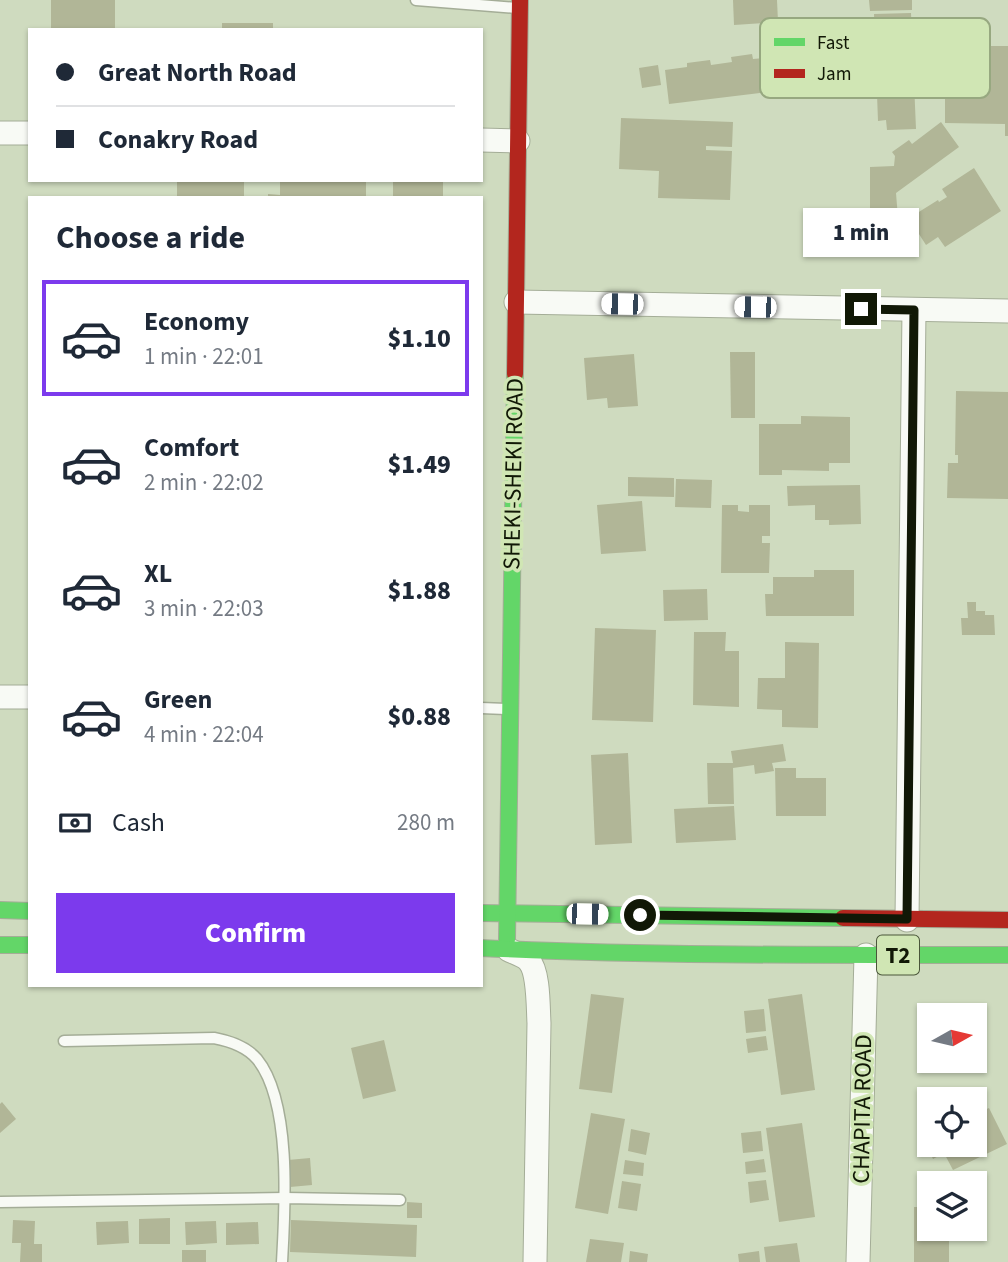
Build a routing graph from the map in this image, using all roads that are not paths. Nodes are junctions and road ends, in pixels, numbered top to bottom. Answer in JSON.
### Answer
{"nodes":[{"id":1,"x":416,"y":0,"type":"edge"},
{"id":2,"x":520,"y":4,"type":"edge"},
{"id":3,"x":0,"y":133,"type":"edge"},
{"id":4,"x":28,"y":133,"type":"edge"},
{"id":5,"x":483,"y":140,"type":"edge"},
{"id":6,"x":518,"y":141,"type":"junction"},
{"id":7,"x":516,"y":302,"type":"junction"},
{"id":8,"x":914,"y":310,"type":"junction"},
{"id":9,"x":1008,"y":311,"type":"edge"},
{"id":10,"x":0,"y":697,"type":"edge"},
{"id":11,"x":28,"y":697,"type":"edge"},
{"id":12,"x":483,"y":708,"type":"edge"},
{"id":13,"x":510,"y":709,"type":"junction"},
{"id":14,"x":0,"y":910,"type":"edge"},
{"id":15,"x":28,"y":911,"type":"edge"},
{"id":16,"x":483,"y":913,"type":"edge"},
{"id":17,"x":507,"y":913,"type":"junction"},
{"id":18,"x":907,"y":919,"type":"junction"},
{"id":19,"x":1008,"y":920,"type":"edge"},
{"id":20,"x":0,"y":945,"type":"edge"},
{"id":21,"x":28,"y":945,"type":"edge"},
{"id":22,"x":483,"y":948,"type":"edge"},
{"id":23,"x":506,"y":948,"type":"junction"},
{"id":24,"x":866,"y":955,"type":"junction"},
{"id":25,"x":1008,"y":955,"type":"edge"},
{"id":26,"x":64,"y":1041,"type":"dead end"},
{"id":27,"x":285,"y":1198,"type":"junction"},
{"id":28,"x":400,"y":1200,"type":"dead end"},
{"id":29,"x":0,"y":1202,"type":"edge"},
{"id":30,"x":282,"y":1262,"type":"edge"},
{"id":31,"x":535,"y":1262,"type":"edge"},
{"id":32,"x":858,"y":1262,"type":"edge"}],
"edges":[{"from":1,"to":2,"type":"lane"},
{"from":2,"to":6,"type":"main road","name":"SHEKI-SHEKI ROAD"},
{"from":3,"to":4,"type":"street"},
{"from":5,"to":6,"type":"street"},
{"from":6,"to":7,"type":"main road","name":"SHEKI-SHEKI ROAD"},
{"from":7,"to":8,"type":"street"},
{"from":7,"to":13,"type":"main road","name":"SHEKI-SHEKI ROAD"},
{"from":8,"to":9,"type":"street"},
{"from":8,"to":18,"type":"street"},
{"from":10,"to":11,"type":"street"},
{"from":12,"to":13,"type":"lane"},
{"from":13,"to":17,"type":"main road","name":"SHEKI-SHEKI ROAD"},
{"from":14,"to":15,"type":"main road"},
{"from":16,"to":17,"type":"main road","number":"T2"},
{"from":17,"to":18,"type":"main road","number":"T2"},
{"from":17,"to":23,"type":"main road","name":"SHEKI-SHEKI ROAD"},
{"from":18,"to":19,"type":"main road","number":"T2"},
{"from":20,"to":21,"type":"main road"},
{"from":22,"to":23,"type":"main road","number":"T2"},
{"from":23,"to":24,"type":"main road","number":"T2"},
{"from":23,"to":31,"type":"street"},
{"from":24,"to":25,"type":"main road","number":"T2"},
{"from":24,"to":32,"type":"street","name":"CHAPITA ROAD"},
{"from":26,"to":27,"type":"lane"},
{"from":27,"to":28,"type":"lane"},
{"from":27,"to":29,"type":"lane"},
{"from":27,"to":30,"type":"lane"}]}
